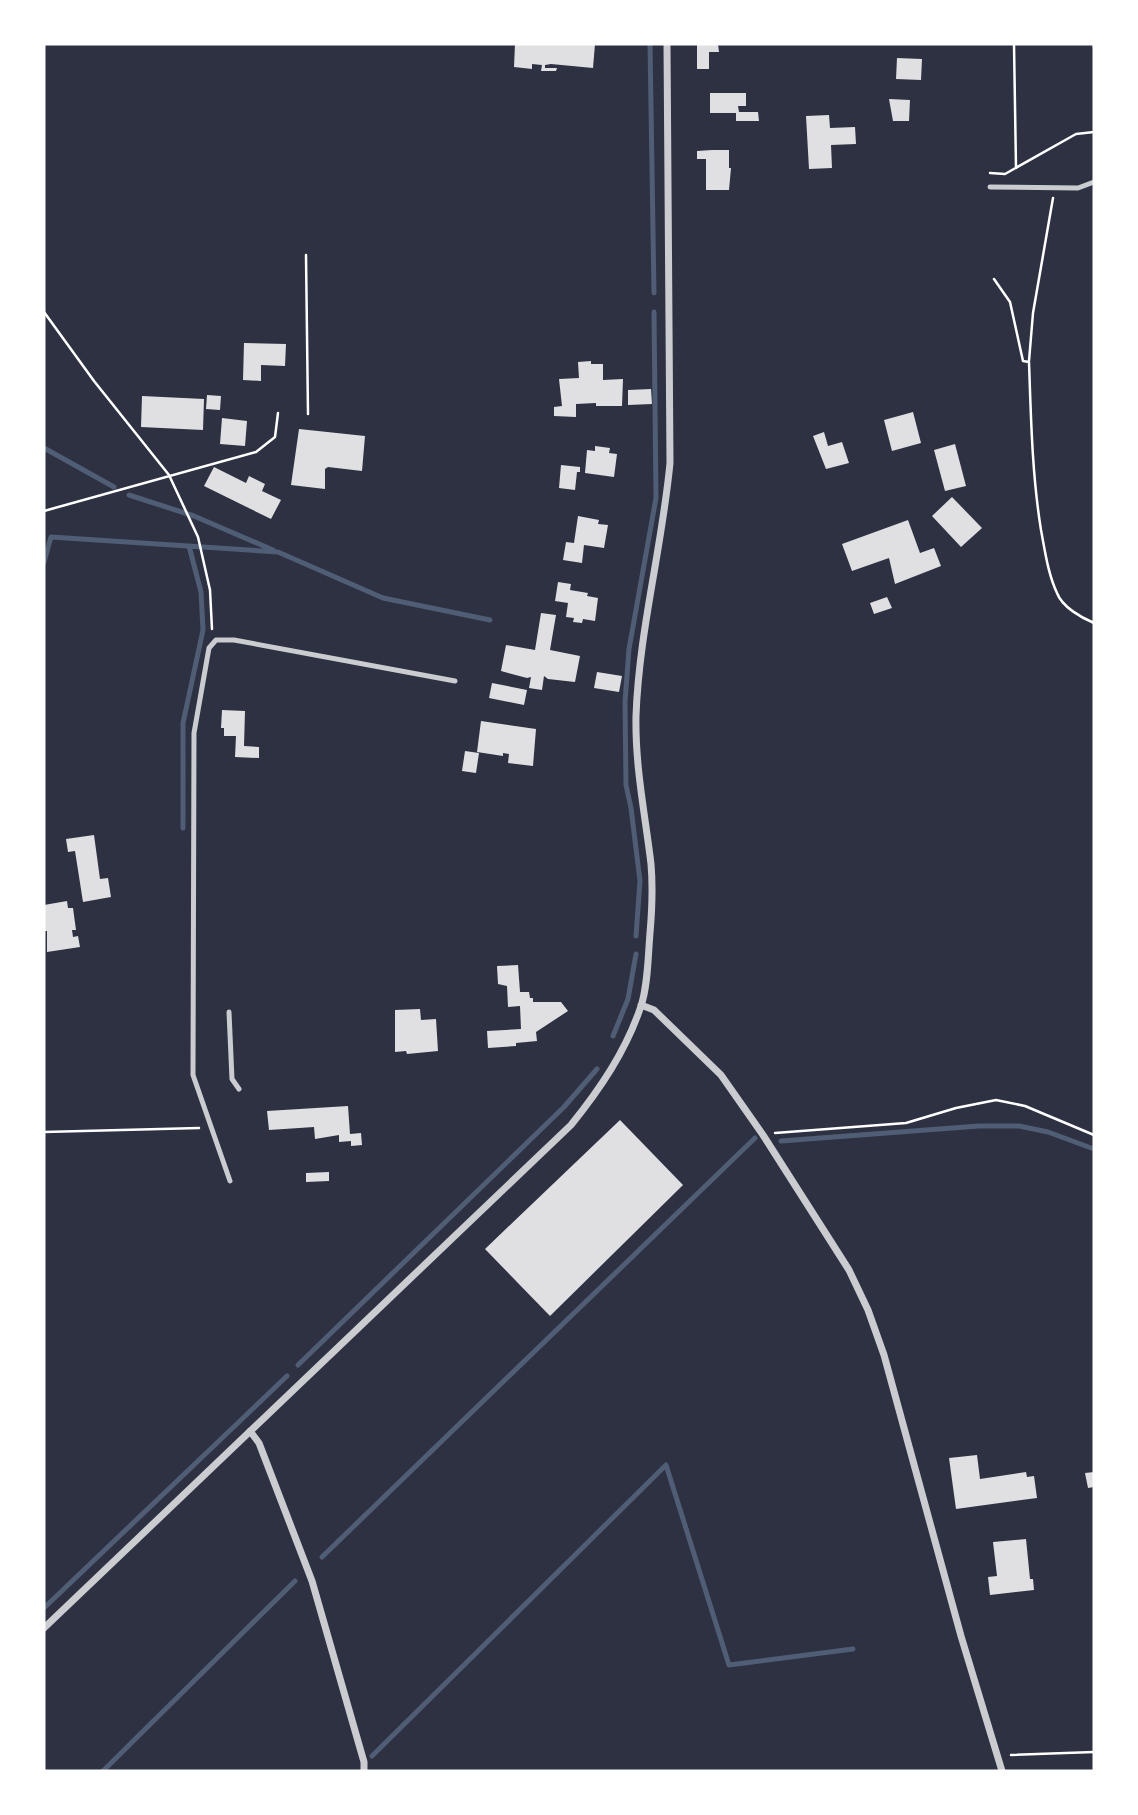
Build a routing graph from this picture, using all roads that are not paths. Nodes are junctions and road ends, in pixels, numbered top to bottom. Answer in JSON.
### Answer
{"nodes":[{"id":1,"x":667,"y":44,"type":"edge"},
{"id":2,"x":1094,"y":182,"type":"edge"},
{"id":3,"x":990,"y":187,"type":"dead end"},
{"id":4,"x":455,"y":681,"type":"dead end"},
{"id":5,"x":641,"y":1005,"type":"junction"},
{"id":6,"x":229,"y":1012,"type":"dead end"},
{"id":7,"x":239,"y":1089,"type":"dead end"},
{"id":8,"x":230,"y":1181,"type":"dead end"},
{"id":9,"x":250,"y":1431,"type":"junction"},
{"id":10,"x":44,"y":1628,"type":"edge"},
{"id":11,"x":364,"y":1771,"type":"edge"},
{"id":12,"x":1002,"y":1771,"type":"edge"}],
"edges":[{"from":1,"to":5,"type":"street"},
{"from":2,"to":3,"type":"lane"},
{"from":4,"to":8,"type":"lane"},
{"from":5,"to":9,"type":"street"},
{"from":5,"to":12,"type":"street"},
{"from":6,"to":7,"type":"lane"},
{"from":9,"to":10,"type":"street"},
{"from":9,"to":11,"type":"street"}]}
